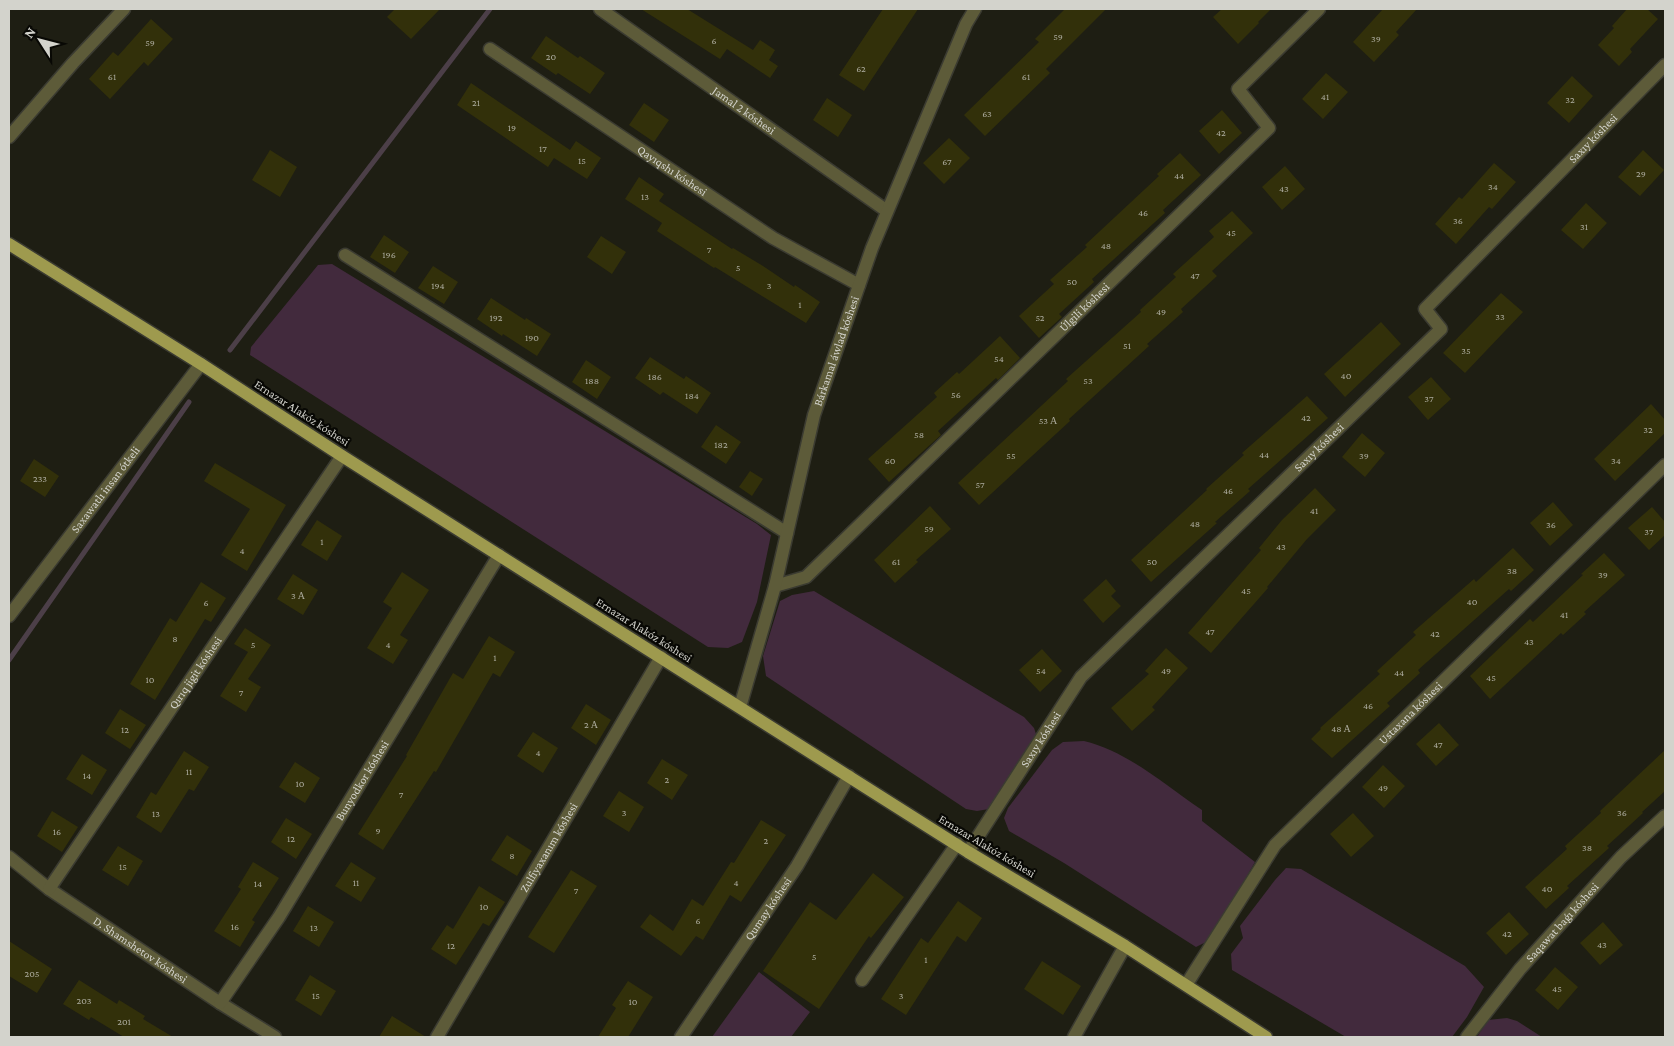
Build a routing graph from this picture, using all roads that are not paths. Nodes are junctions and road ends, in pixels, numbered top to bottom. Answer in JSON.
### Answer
{"nodes":[{"id":1,"x":124,"y":9,"type":"edge"},
{"id":2,"x":600,"y":9,"type":"edge"},
{"id":3,"x":975,"y":9,"type":"edge"},
{"id":4,"x":1319,"y":9,"type":"edge"},
{"id":5,"x":490,"y":49,"type":"dead end"},
{"id":6,"x":1665,"y":65,"type":"edge"},
{"id":7,"x":9,"y":137,"type":"edge"},
{"id":8,"x":888,"y":212,"type":"junction"},
{"id":9,"x":9,"y":244,"type":"edge"},
{"id":10,"x":345,"y":255,"type":"dead end"},
{"id":11,"x":859,"y":285,"type":"junction"},
{"id":12,"x":201,"y":364,"type":"junction"},
{"id":13,"x":342,"y":456,"type":"junction"},
{"id":14,"x":1665,"y":466,"type":"edge"},
{"id":15,"x":787,"y":533,"type":"junction"},
{"id":16,"x":499,"y":555,"type":"junction"},
{"id":17,"x":775,"y":586,"type":"junction"},
{"id":18,"x":9,"y":616,"type":"edge"},
{"id":19,"x":662,"y":658,"type":"junction"},
{"id":20,"x":740,"y":707,"type":"junction"},
{"id":21,"x":849,"y":776,"type":"junction"},
{"id":22,"x":1665,"y":816,"type":"edge"},
{"id":23,"x":957,"y":844,"type":"junction"},
{"id":24,"x":968,"y":852,"type":"junction"},
{"id":25,"x":9,"y":857,"type":"edge"},
{"id":26,"x":49,"y":890,"type":"junction"},
{"id":27,"x":1125,"y":946,"type":"junction"},
{"id":28,"x":862,"y":980,"type":"dead end"},
{"id":29,"x":1186,"y":985,"type":"junction"},
{"id":30,"x":220,"y":1003,"type":"junction"},
{"id":31,"x":275,"y":1037,"type":"edge"},
{"id":32,"x":437,"y":1037,"type":"edge"},
{"id":33,"x":681,"y":1037,"type":"edge"},
{"id":34,"x":1074,"y":1037,"type":"edge"},
{"id":35,"x":1266,"y":1037,"type":"edge"},
{"id":36,"x":1467,"y":1037,"type":"edge"}],
"edges":[{"from":1,"to":7,"type":"street"},
{"from":2,"to":8,"type":"street","name":"Jamal 2 kóshesi"},
{"from":3,"to":8,"type":"street","name":"Bárkamal áwlad kóshesi"},
{"from":4,"to":17,"type":"street","name":"Úlgili kóshesi"},
{"from":5,"to":11,"type":"street","name":"Qayıqshı kóshesi"},
{"from":6,"to":24,"type":"street","name":"Saxıy kóshesi"},
{"from":8,"to":11,"type":"street","name":"Bárkamal áwlad kóshesi"},
{"from":9,"to":12,"type":"main road","name":"Ernazar Alakóz kóshesi"},
{"from":10,"to":15,"type":"street"},
{"from":11,"to":15,"type":"street","name":"Bárkamal áwlad kóshesi"},
{"from":12,"to":13,"type":"main road","name":"Ernazar Alakóz kóshesi"},
{"from":12,"to":18,"type":"street","name":"Saxawatlı insan ótkeli"},
{"from":13,"to":16,"type":"main road","name":"Ernazar Alakóz kóshesi"},
{"from":13,"to":26,"type":"street","name":"Qırıq jigit kóshesi"},
{"from":14,"to":29,"type":"street","name":"Ustaxana kóshesi"},
{"from":15,"to":17,"type":"street","name":"Bárkamal áwlad kóshesi"},
{"from":16,"to":19,"type":"main road","name":"Ernazar Alakóz kóshesi"},
{"from":16,"to":30,"type":"street","name":"Bunyodkor kóshesi"},
{"from":17,"to":20,"type":"street","name":"Bárkamal áwlad kóshesi"},
{"from":19,"to":20,"type":"main road","name":"Ernazar Alakóz kóshesi"},
{"from":19,"to":32,"type":"street","name":"Zulfiyaxanım kóshesi"},
{"from":20,"to":21,"type":"main road","name":"Ernazar Alakóz kóshesi"},
{"from":21,"to":23,"type":"main road","name":"Ernazar Alakóz kóshesi"},
{"from":21,"to":33,"type":"street","name":"Qumay kóshesi"},
{"from":22,"to":36,"type":"street","name":"Saqawat baǵı kóshesi"},
{"from":23,"to":24,"type":"main road","name":"Ernazar Alakóz kóshesi"},
{"from":23,"to":28,"type":"street"},
{"from":24,"to":27,"type":"main road","name":"Ernazar Alakóz kóshesi"},
{"from":25,"to":26,"type":"street","name":"D. Shamshetov kóshesi"},
{"from":26,"to":30,"type":"street","name":"D. Shamshetov kóshesi"},
{"from":27,"to":29,"type":"main road","name":"Ernazar Alakóz kóshesi"},
{"from":27,"to":34,"type":"street"},
{"from":29,"to":35,"type":"main road","name":"Ernazar Alakóz kóshesi"},
{"from":30,"to":31,"type":"street","name":"D. Shamshetov kóshesi"}]}
